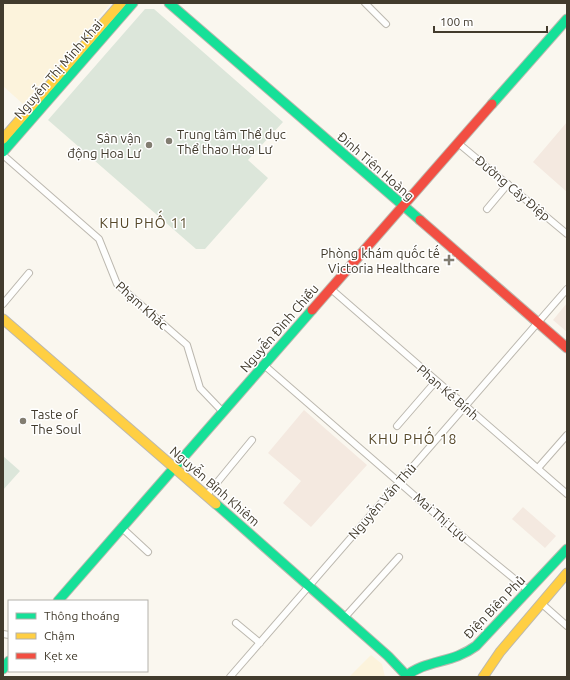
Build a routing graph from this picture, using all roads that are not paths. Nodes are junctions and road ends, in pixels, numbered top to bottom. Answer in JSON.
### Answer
{"nodes":[{"id":1,"x":121,"y":3,"type":"edge"},
{"id":2,"x":133,"y":3,"type":"edge"},
{"id":3,"x":169,"y":3,"type":"edge"},
{"id":4,"x":365,"y":3,"type":"edge"},
{"id":5,"x":567,"y":19,"type":"edge"},
{"id":6,"x":386,"y":24,"type":"dead end"},
{"id":7,"x":72,"y":66,"type":"junction"},
{"id":8,"x":29,"y":115,"type":"junction"},
{"id":9,"x":3,"y":139,"type":"edge"},
{"id":10,"x":458,"y":143,"type":"junction"},
{"id":11,"x":3,"y":152,"type":"edge"},
{"id":12,"x":3,"y":155,"type":"edge"},
{"id":13,"x":508,"y":184,"type":"junction"},
{"id":14,"x":403,"y":206,"type":"junction"},
{"id":15,"x":486,"y":209,"type":"dead end"},
{"id":16,"x":567,"y":234,"type":"edge"},
{"id":17,"x":29,"y":273,"type":"dead end"},
{"id":18,"x":331,"y":288,"type":"junction"},
{"id":19,"x":567,"y":289,"type":"edge"},
{"id":20,"x":3,"y":304,"type":"edge"},
{"id":21,"x":3,"y":319,"type":"edge"},
{"id":22,"x":537,"y":322,"type":"junction"},
{"id":23,"x":567,"y":348,"type":"edge"},
{"id":24,"x":264,"y":365,"type":"junction"},
{"id":25,"x":436,"y":381,"type":"junction"},
{"id":26,"x":465,"y":406,"type":"junction"},
{"id":27,"x":223,"y":412,"type":"junction"},
{"id":28,"x":397,"y":426,"type":"dead end"},
{"id":29,"x":567,"y":435,"type":"edge"},
{"id":30,"x":252,"y":440,"type":"dead end"},
{"id":31,"x":173,"y":468,"type":"junction"},
{"id":32,"x":538,"y":468,"type":"junction"},
{"id":33,"x":399,"y":481,"type":"junction"},
{"id":34,"x":567,"y":494,"type":"edge"},
{"id":35,"x":206,"y":496,"type":"junction"},
{"id":36,"x":121,"y":527,"type":"junction"},
{"id":37,"x":567,"y":548,"type":"edge"},
{"id":38,"x":148,"y":552,"type":"dead end"},
{"id":39,"x":399,"y":557,"type":"dead end"},
{"id":40,"x":567,"y":574,"type":"edge"},
{"id":41,"x":310,"y":585,"type":"junction"},
{"id":42,"x":528,"y":591,"type":"junction"},
{"id":43,"x":59,"y":600,"type":"edge"},
{"id":44,"x":541,"y":602,"type":"junction"},
{"id":45,"x":345,"y":616,"type":"junction"},
{"id":46,"x":236,"y":623,"type":"dead end"},
{"id":47,"x":567,"y":626,"type":"edge"},
{"id":48,"x":260,"y":643,"type":"junction"},
{"id":49,"x":406,"y":676,"type":"edge"},
{"id":50,"x":230,"y":677,"type":"edge"},
{"id":51,"x":483,"y":677,"type":"edge"}],
"edges":[{"from":1,"to":7,"type":"main road","name":"Nguyễn Thị Minh Khai"},
{"from":2,"to":7,"type":"main road","name":"Nguyễn Thị Minh Khai"},
{"from":3,"to":14,"type":"main road","name":"Đinh Tiên Hoàng"},
{"from":4,"to":6,"type":"street"},
{"from":5,"to":10,"type":"main road","name":"Nguyễn Đình Chiểu"},
{"from":7,"to":8,"type":"main road","name":"Nguyễn Thị Minh Khai"},
{"from":8,"to":9,"type":"main road","name":"Nguyễn Thị Minh Khai"},
{"from":8,"to":11,"type":"main road","name":"Nguyễn Thị Minh Khai"},
{"from":10,"to":13,"type":"street","name":"Đường Cây Điệp"},
{"from":10,"to":14,"type":"main road","name":"Nguyễn Đình Chiểu"},
{"from":12,"to":27,"type":"street","name":"Phạm Khắc"},
{"from":13,"to":15,"type":"street"},
{"from":13,"to":16,"type":"street","name":"Đường Cây Điệp"},
{"from":14,"to":18,"type":"main road","name":"Nguyễn Đình Chiểu"},
{"from":14,"to":22,"type":"main road","name":"Đinh Tiên Hoàng"},
{"from":17,"to":20,"type":"street"},
{"from":18,"to":24,"type":"main road","name":"Nguyễn Đình Chiểu"},
{"from":18,"to":25,"type":"street","name":"Phan Kế Bính"},
{"from":19,"to":22,"type":"street","name":"Nguyễn Văn Thủ"},
{"from":21,"to":31,"type":"main road","name":"Nguyễn Bỉnh Khiêm"},
{"from":22,"to":23,"type":"main road","name":"Đinh Tiên Hoàng"},
{"from":22,"to":26,"type":"street","name":"Nguyễn Văn Thủ"},
{"from":24,"to":27,"type":"main road","name":"Nguyễn Đình Chiểu"},
{"from":24,"to":33,"type":"street","name":"Mai Thị Lựu"},
{"from":25,"to":26,"type":"street","name":"Phan Kế Bính"},
{"from":25,"to":28,"type":"street"},
{"from":26,"to":32,"type":"street","name":"Phan Kế Bính"},
{"from":26,"to":33,"type":"street","name":"Nguyễn Văn Thủ"},
{"from":27,"to":31,"type":"main road","name":"Nguyễn Đình Chiểu"},
{"from":29,"to":32,"type":"street"},
{"from":30,"to":35,"type":"street"},
{"from":31,"to":35,"type":"main road","name":"Nguyễn Bỉnh Khiêm"},
{"from":31,"to":36,"type":"main road","name":"Nguyễn Đình Chiểu"},
{"from":32,"to":34,"type":"street","name":"Phan Kế Bính"},
{"from":33,"to":41,"type":"street","name":"Nguyễn Văn Thủ"},
{"from":33,"to":42,"type":"street","name":"Mai Thị Lựu"},
{"from":35,"to":41,"type":"main road","name":"Nguyễn Bỉnh Khiêm"},
{"from":36,"to":38,"type":"street"},
{"from":36,"to":43,"type":"main road","name":"Nguyễn Đình Chiểu"},
{"from":37,"to":42,"type":"main road","name":"Ðiện Biên Phủ"},
{"from":39,"to":45,"type":"street"},
{"from":40,"to":44,"type":"main road"},
{"from":41,"to":45,"type":"main road","name":"Nguyễn Bỉnh Khiêm"},
{"from":41,"to":48,"type":"street","name":"Nguyễn Văn Thủ"},
{"from":42,"to":49,"type":"main road","name":"Ðiện Biên Phủ"},
{"from":44,"to":47,"type":"street"},
{"from":44,"to":51,"type":"main road"},
{"from":45,"to":49,"type":"main road","name":"Nguyễn Bỉnh Khiêm"},
{"from":46,"to":48,"type":"street"},
{"from":48,"to":50,"type":"street","name":"Nguyễn Văn Thủ"}]}
